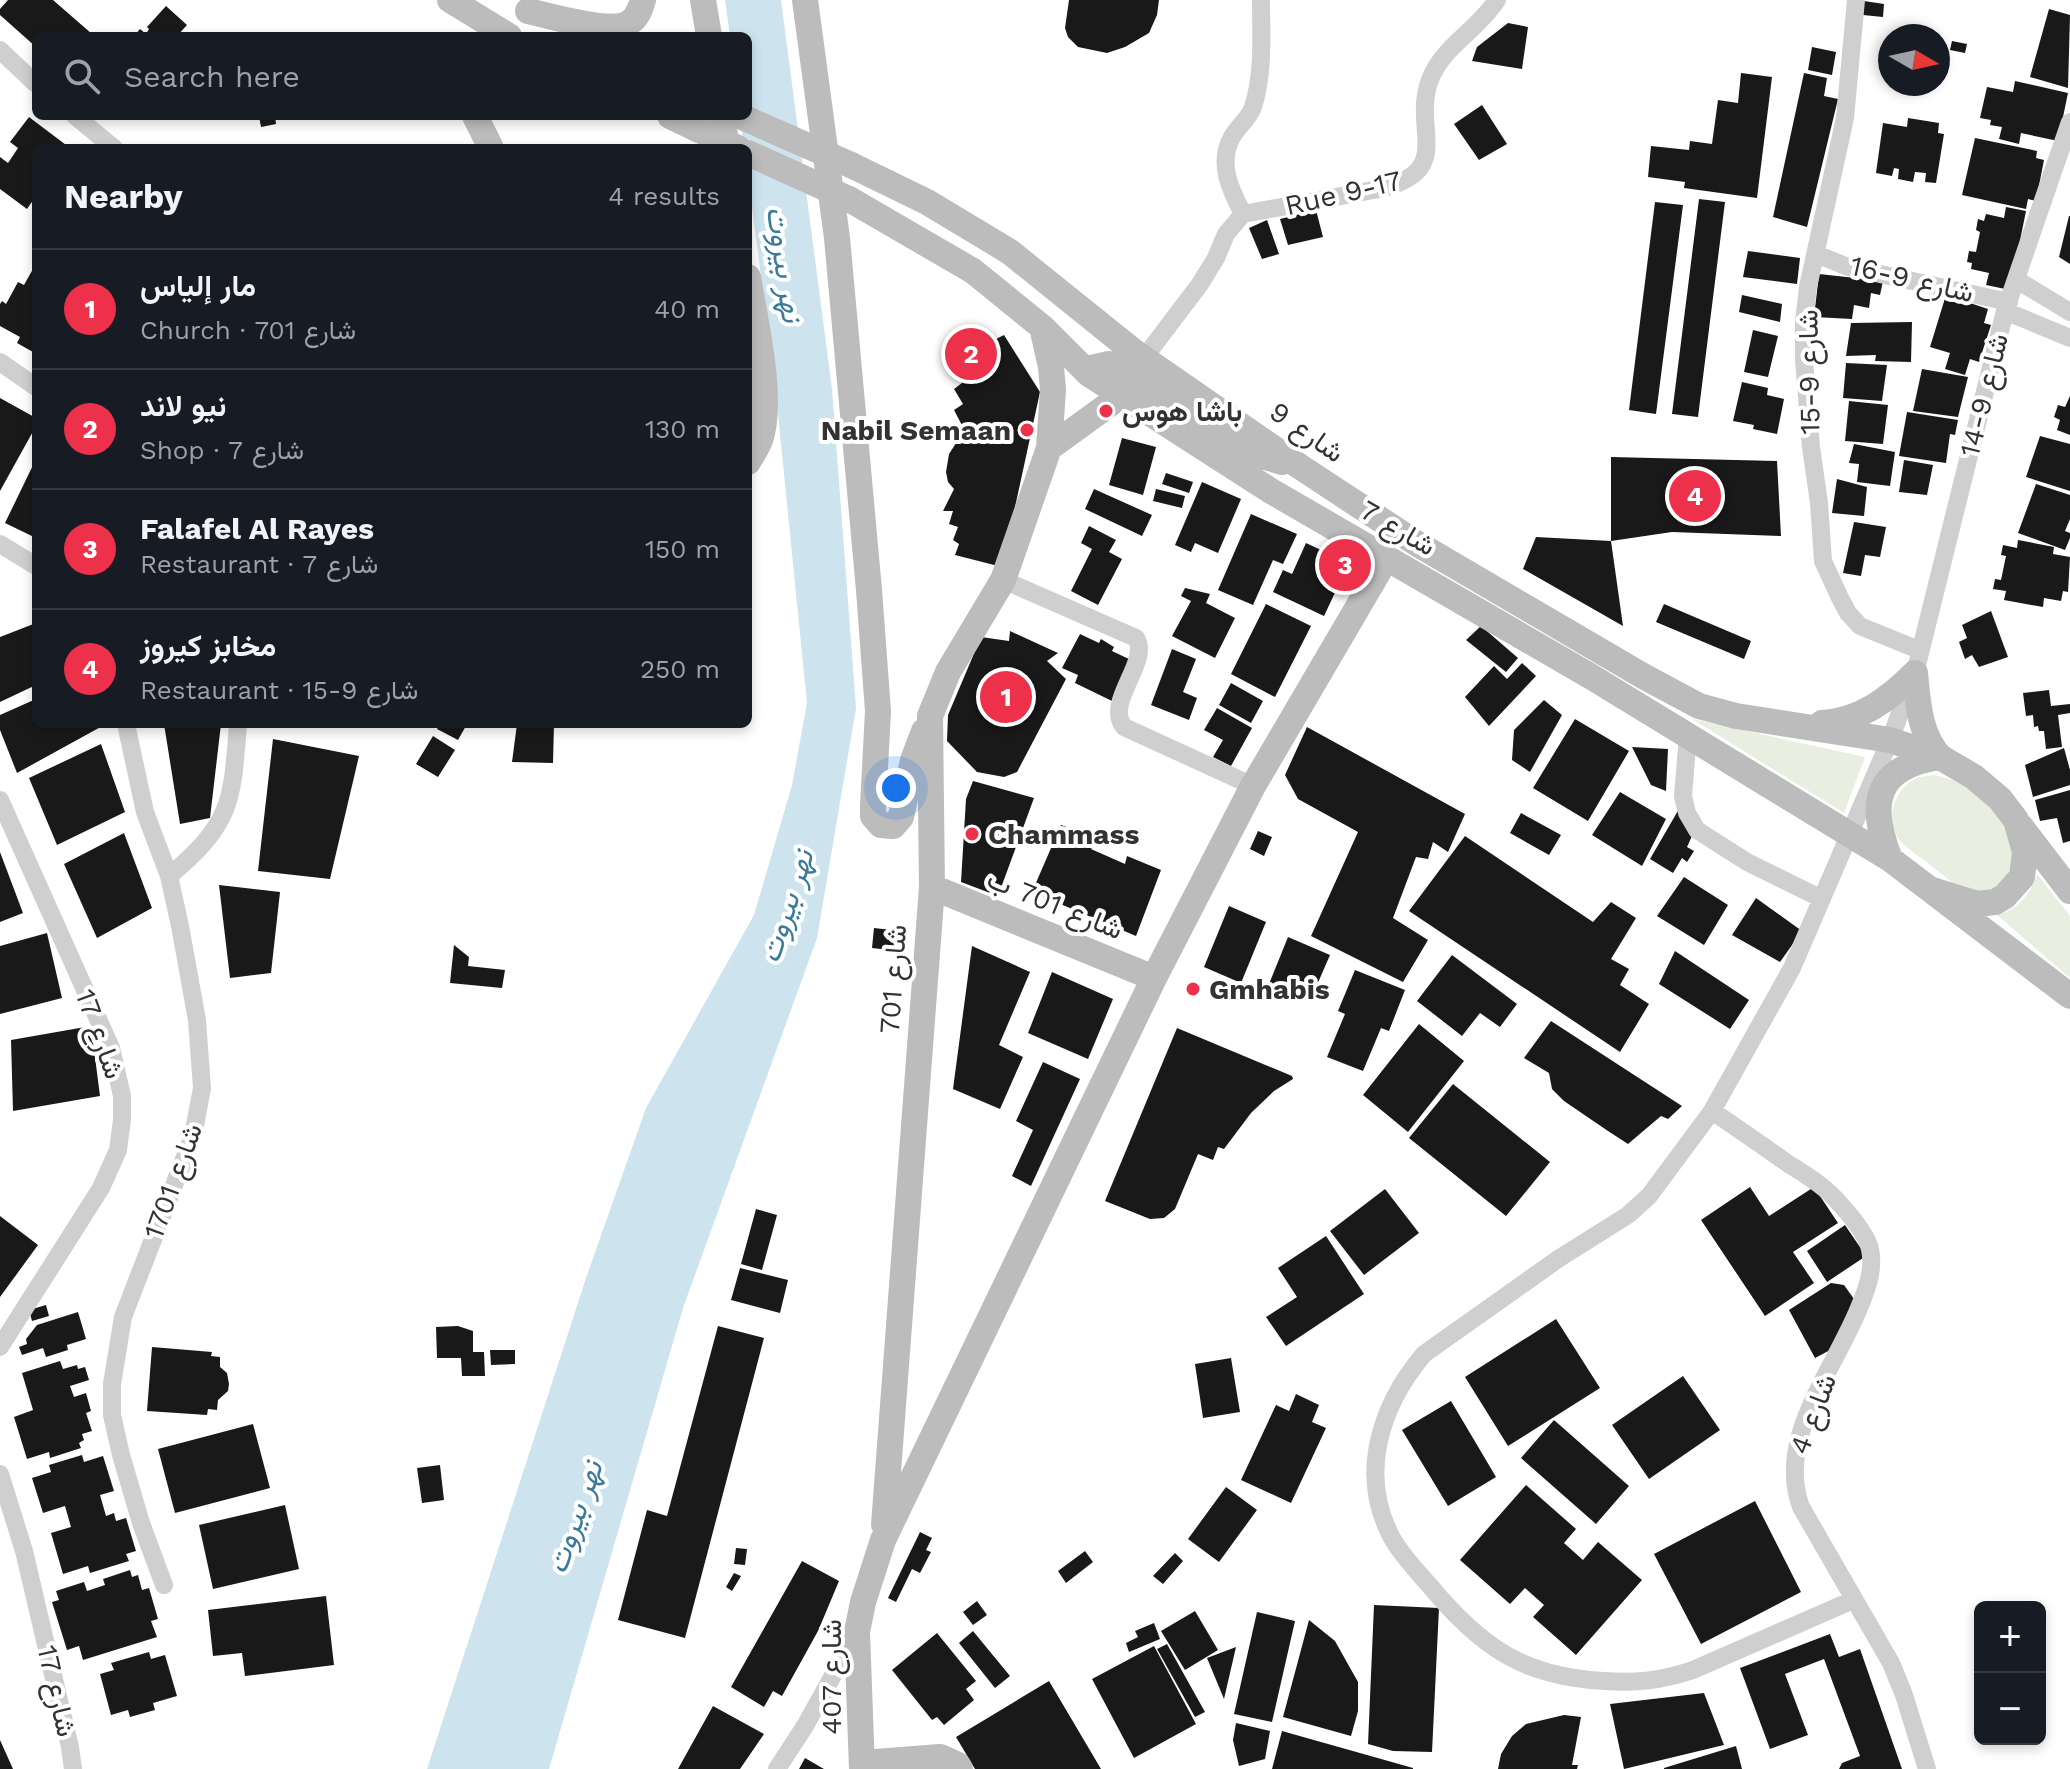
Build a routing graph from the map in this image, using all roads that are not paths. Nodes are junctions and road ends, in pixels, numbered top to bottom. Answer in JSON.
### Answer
{"nodes":[{"id":1,"x":450,"y":0,"type":"edge"},
{"id":2,"x":643,"y":0,"type":"edge"},
{"id":3,"x":703,"y":0,"type":"edge"},
{"id":4,"x":805,"y":0,"type":"edge"},
{"id":5,"x":1261,"y":0,"type":"edge"},
{"id":6,"x":1497,"y":0,"type":"edge"},
{"id":7,"x":1856,"y":0,"type":"edge"},
{"id":8,"x":520,"y":6,"type":"edge"},
{"id":9,"x":469,"y":26,"type":"edge"},
{"id":10,"x":494,"y":32,"type":"edge"},
{"id":11,"x":569,"y":32,"type":"edge"},
{"id":12,"x":708,"y":32,"type":"edge"},
{"id":13,"x":0,"y":50,"type":"edge"},
{"id":14,"x":32,"y":80,"type":"edge"},
{"id":15,"x":80,"y":120,"type":"edge"},
{"id":16,"x":477,"y":120,"type":"edge"},
{"id":17,"x":487,"y":120,"type":"edge"},
{"id":18,"x":678,"y":120,"type":"edge"},
{"id":19,"x":723,"y":120,"type":"edge"},
{"id":20,"x":749,"y":120,"type":"edge"},
{"id":21,"x":2070,"y":122,"type":"edge"},
{"id":22,"x":109,"y":144,"type":"edge"},
{"id":23,"x":489,"y":144,"type":"edge"},
{"id":24,"x":490,"y":144,"type":"edge"},
{"id":25,"x":726,"y":144,"type":"edge"},
{"id":26,"x":729,"y":144,"type":"edge"},
{"id":27,"x":752,"y":155,"type":"edge"},
{"id":28,"x":1243,"y":214,"type":"junction"},
{"id":29,"x":1816,"y":254,"type":"junction"},
{"id":30,"x":2017,"y":280,"type":"junction"},
{"id":31,"x":752,"y":302,"type":"edge"},
{"id":32,"x":2007,"y":307,"type":"junction"},
{"id":33,"x":2070,"y":312,"type":"edge"},
{"id":34,"x":1042,"y":327,"type":"junction"},
{"id":35,"x":2070,"y":338,"type":"edge"},
{"id":36,"x":1144,"y":358,"type":"junction"},
{"id":37,"x":0,"y":362,"type":"edge"},
{"id":38,"x":1089,"y":374,"type":"junction"},
{"id":39,"x":32,"y":384,"type":"edge"},
{"id":40,"x":1122,"y":395,"type":"junction"},
{"id":41,"x":1049,"y":448,"type":"junction"},
{"id":42,"x":752,"y":454,"type":"edge"},
{"id":43,"x":1299,"y":466,"type":"junction"},
{"id":44,"x":0,"y":544,"type":"edge"},
{"id":45,"x":1386,"y":559,"type":"junction"},
{"id":46,"x":32,"y":564,"type":"edge"},
{"id":47,"x":1003,"y":580,"type":"junction"},
{"id":48,"x":1917,"y":661,"type":"junction"},
{"id":49,"x":930,"y":716,"type":"junction"},
{"id":50,"x":1773,"y":723,"type":"junction"},
{"id":51,"x":127,"y":728,"type":"edge"},
{"id":52,"x":238,"y":728,"type":"edge"},
{"id":53,"x":1688,"y":735,"type":"junction"},
{"id":54,"x":1890,"y":740,"type":"junction"},
{"id":55,"x":1940,"y":757,"type":"junction"},
{"id":56,"x":1253,"y":786,"type":"junction"},
{"id":57,"x":0,"y":800,"type":"edge"},
{"id":58,"x":2016,"y":820,"type":"junction"},
{"id":59,"x":1849,"y":836,"type":"junction"},
{"id":60,"x":1890,"y":859,"type":"junction"},
{"id":61,"x":169,"y":876,"type":"junction"},
{"id":62,"x":932,"y":887,"type":"junction"},
{"id":63,"x":1932,"y":890,"type":"junction"},
{"id":64,"x":2070,"y":891,"type":"edge"},
{"id":65,"x":1822,"y":899,"type":"junction"},
{"id":66,"x":1154,"y":978,"type":"junction"},
{"id":67,"x":2070,"y":996,"type":"edge"},
{"id":68,"x":1712,"y":1111,"type":"junction"},
{"id":69,"x":0,"y":1347,"type":"edge"},
{"id":70,"x":0,"y":1474,"type":"edge"},
{"id":71,"x":883,"y":1540,"type":"junction"},
{"id":72,"x":164,"y":1585,"type":"dead end"},
{"id":73,"x":1853,"y":1600,"type":"junction"},
{"id":74,"x":857,"y":1632,"type":"junction"},
{"id":75,"x":863,"y":1766,"type":"edge"},
{"id":76,"x":73,"y":1769,"type":"edge"},
{"id":77,"x":777,"y":1769,"type":"edge"},
{"id":78,"x":960,"y":1769,"type":"edge"},
{"id":79,"x":1927,"y":1769,"type":"edge"}],
"edges":[{"from":1,"to":9,"type":"street"},
{"from":2,"to":8,"type":"street"},
{"from":3,"to":12,"type":"street"},
{"from":4,"to":49,"type":"street"},
{"from":5,"to":28,"type":"street"},
{"from":6,"to":28,"type":"street","name":"Rue 9-17"},
{"from":7,"to":29,"type":"street","name":"شارع 9-15"},
{"from":8,"to":11,"type":"street"},
{"from":9,"to":10,"type":"street"},
{"from":13,"to":14,"type":"street"},
{"from":15,"to":22,"type":"street"},
{"from":16,"to":23,"type":"street"},
{"from":17,"to":24,"type":"street"},
{"from":18,"to":26,"type":"street","bridge":true},
{"from":19,"to":25,"type":"street"},
{"from":20,"to":36,"type":"street","name":"شارع 9","bridge":true},
{"from":21,"to":30,"type":"street","name":"شارع 9-14"},
{"from":27,"to":34,"type":"street","name":"شارع 7","bridge":true},
{"from":28,"to":36,"type":"street"},
{"from":29,"to":32,"type":"street","name":"شارع 9-16"},
{"from":29,"to":48,"type":"street","name":"شارع 9-15"},
{"from":30,"to":32,"type":"street","name":"شارع 9-14"},
{"from":30,"to":33,"type":"street"},
{"from":31,"to":42,"type":"street"},
{"from":32,"to":35,"type":"street","name":"شارع 9-16"},
{"from":32,"to":48,"type":"street","name":"شارع 9-14"},
{"from":34,"to":38,"type":"street","name":"شارع 7"},
{"from":34,"to":41,"type":"street","name":"شارع 701"},
{"from":36,"to":43,"type":"street","name":"شارع 9"},
{"from":37,"to":39,"type":"street"},
{"from":38,"to":40,"type":"street","name":"شارع 7"},
{"from":38,"to":43,"type":"street"},
{"from":40,"to":41,"type":"street"},
{"from":40,"to":45,"type":"street","name":"شارع 7"},
{"from":41,"to":47,"type":"street","name":"شارع 701"},
{"from":43,"to":50,"type":"street","name":"شارع 9"},
{"from":44,"to":46,"type":"street"},
{"from":45,"to":53,"type":"street","name":"شارع 7"},
{"from":45,"to":56,"type":"street"},
{"from":47,"to":49,"type":"street","name":"شارع 701"},
{"from":47,"to":56,"type":"street"},
{"from":48,"to":50,"type":"street"},
{"from":48,"to":54,"type":"street","name":"شارع 9-14"},
{"from":48,"to":55,"type":"street"},
{"from":49,"to":62,"type":"street","name":"شارع 701"},
{"from":50,"to":54,"type":"street"},
{"from":51,"to":61,"type":"street","name":"شارع 1701"},
{"from":52,"to":61,"type":"street"},
{"from":53,"to":59,"type":"street","name":"شارع 7"},
{"from":53,"to":65,"type":"street"},
{"from":54,"to":55,"type":"street"},
{"from":54,"to":59,"type":"street","name":"شارع 9-14"},
{"from":55,"to":58,"type":"street"},
{"from":55,"to":60,"type":"street"},
{"from":56,"to":66,"type":"street"},
{"from":57,"to":69,"type":"street","name":"شارع 17"},
{"from":58,"to":63,"type":"street"},
{"from":58,"to":64,"type":"street"},
{"from":59,"to":60,"type":"street","name":"شارع 7"},
{"from":59,"to":65,"type":"street","name":"شارع 9-14"},
{"from":60,"to":63,"type":"street"},
{"from":61,"to":72,"type":"street","name":"شارع 1701"},
{"from":62,"to":66,"type":"street","name":"شارع 701 ب"},
{"from":62,"to":71,"type":"street","name":"شارع 701"},
{"from":63,"to":67,"type":"street"},
{"from":65,"to":68,"type":"street","name":"شارع 9-14"},
{"from":66,"to":71,"type":"street"},
{"from":68,"to":73,"type":"street","name":"شارع 4"},
{"from":68,"to":73,"type":"street","name":"شارع 9-14"},
{"from":70,"to":76,"type":"street","name":"شارع 17"},
{"from":71,"to":74,"type":"street","name":"شارع 407"},
{"from":73,"to":79,"type":"street","name":"شارع 4"},
{"from":74,"to":75,"type":"street","name":"شارع 407"},
{"from":74,"to":77,"type":"street"},
{"from":75,"to":78,"type":"street"}]}
